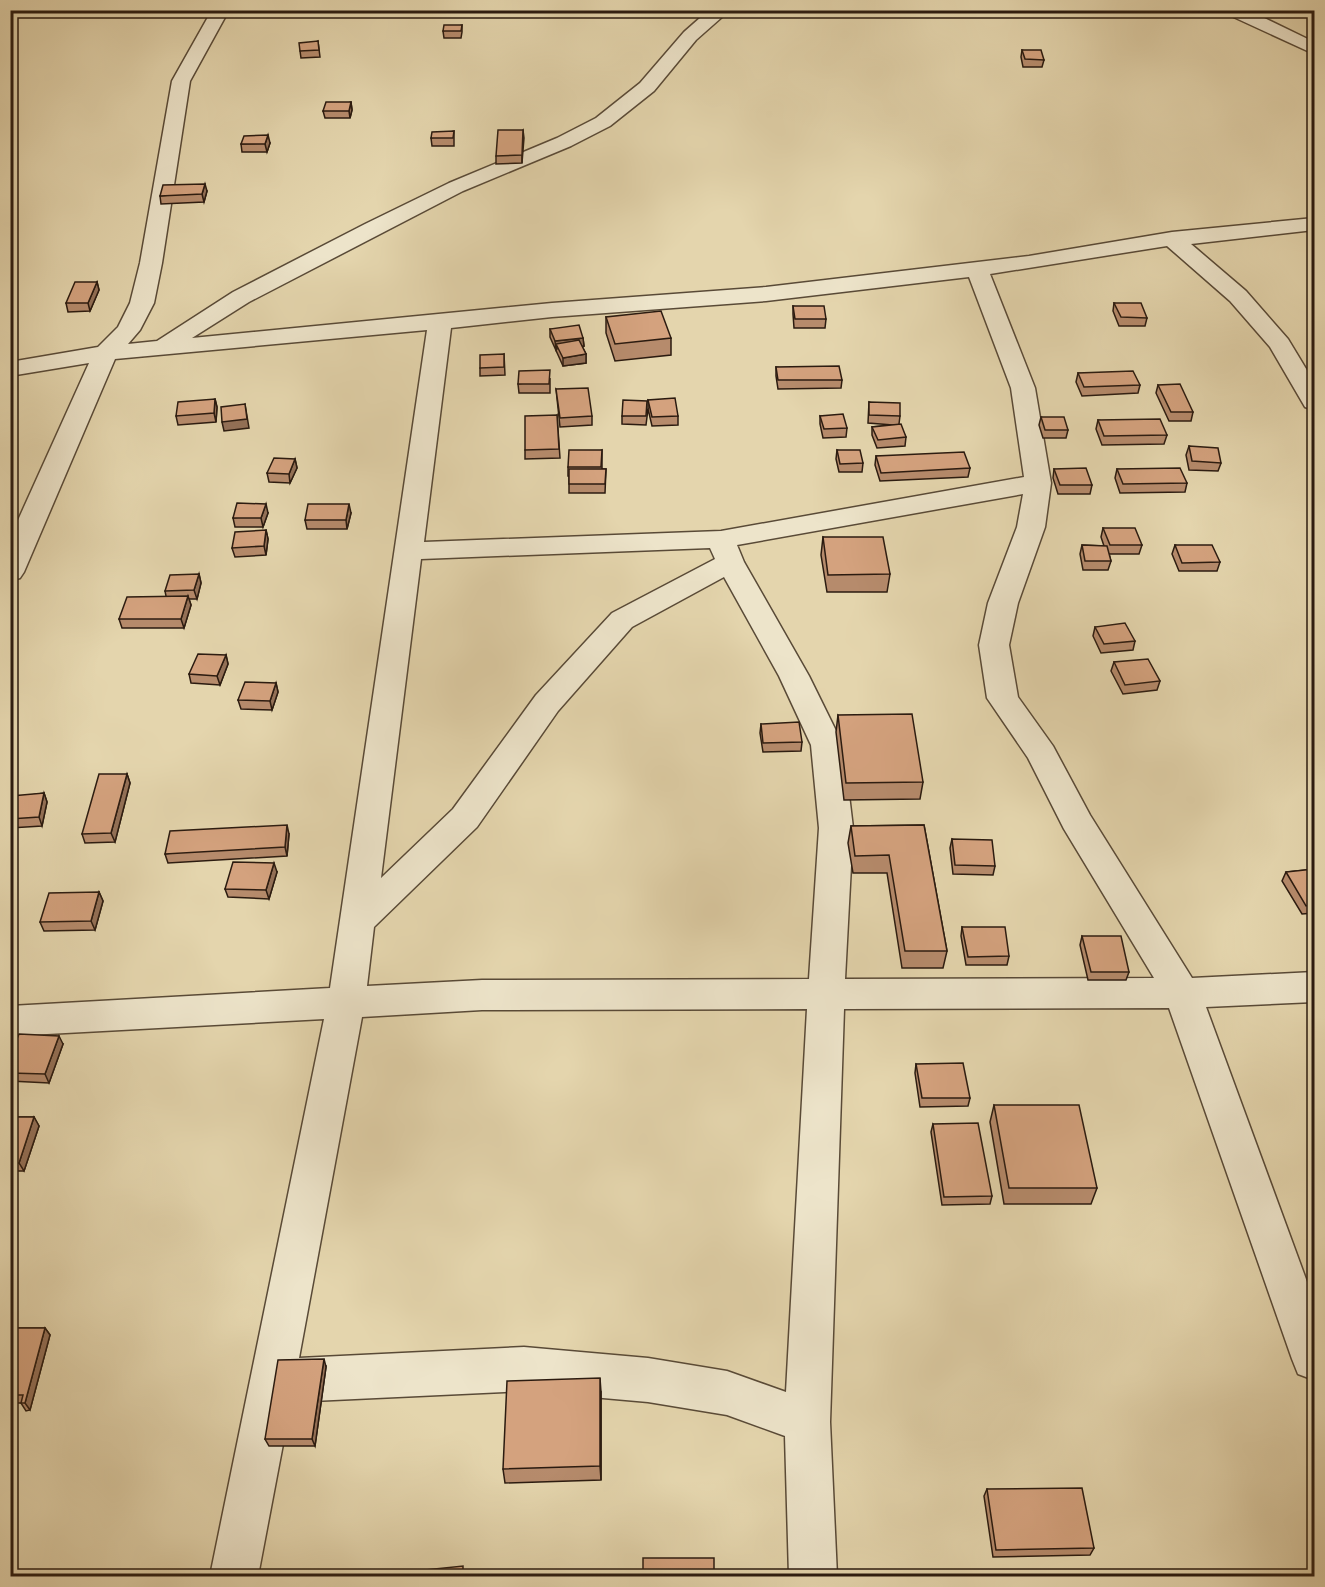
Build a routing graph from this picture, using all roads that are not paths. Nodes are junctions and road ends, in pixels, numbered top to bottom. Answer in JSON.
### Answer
{"nodes":[{"id":1,"x":221,"y":10,"type":"edge"},
{"id":2,"x":722,"y":10,"type":"edge"},
{"id":3,"x":1233,"y":10,"type":"edge"},
{"id":4,"x":1314,"y":49,"type":"edge"},
{"id":5,"x":1314,"y":224,"type":"edge"},
{"id":6,"x":1172,"y":239,"type":"junction"},
{"id":7,"x":977,"y":269,"type":"junction"},
{"id":8,"x":440,"y":322,"type":"junction"},
{"id":9,"x":161,"y":348,"type":"junction"},
{"id":10,"x":106,"y":353,"type":"junction"},
{"id":11,"x":10,"y":369,"type":"edge"},
{"id":12,"x":1314,"y":402,"type":"edge"},
{"id":13,"x":1038,"y":483,"type":"junction"},
{"id":14,"x":407,"y":551,"type":"junction"},
{"id":15,"x":726,"y":551,"type":"junction"},
{"id":16,"x":10,"y":572,"type":"edge"},
{"id":17,"x":356,"y":923,"type":"junction"},
{"id":18,"x":1314,"y":987,"type":"edge"},
{"id":19,"x":1182,"y":993,"type":"junction"},
{"id":20,"x":826,"y":996,"type":"junction"},
{"id":21,"x":346,"y":1003,"type":"junction"},
{"id":22,"x":10,"y":1021,"type":"edge"},
{"id":23,"x":1314,"y":1359,"type":"edge"},
{"id":24,"x":270,"y":1382,"type":"junction"},
{"id":25,"x":807,"y":1422,"type":"junction"},
{"id":26,"x":234,"y":1576,"type":"edge"},
{"id":27,"x":813,"y":1576,"type":"edge"}],
"edges":[{"from":1,"to":10,"type":"street"},
{"from":2,"to":9,"type":"street"},
{"from":3,"to":4,"type":"street"},
{"from":5,"to":6,"type":"street"},
{"from":6,"to":7,"type":"street"},
{"from":6,"to":12,"type":"street"},
{"from":7,"to":8,"type":"street"},
{"from":7,"to":13,"type":"street"},
{"from":8,"to":9,"type":"street"},
{"from":8,"to":14,"type":"street"},
{"from":9,"to":10,"type":"street"},
{"from":10,"to":11,"type":"street"},
{"from":10,"to":16,"type":"street"},
{"from":13,"to":15,"type":"street"},
{"from":13,"to":19,"type":"street"},
{"from":14,"to":15,"type":"street"},
{"from":14,"to":17,"type":"street"},
{"from":15,"to":17,"type":"street"},
{"from":15,"to":20,"type":"street"},
{"from":17,"to":21,"type":"street"},
{"from":18,"to":19,"type":"street"},
{"from":19,"to":20,"type":"street"},
{"from":19,"to":23,"type":"street"},
{"from":20,"to":21,"type":"street"},
{"from":20,"to":25,"type":"street"},
{"from":21,"to":22,"type":"street"},
{"from":21,"to":24,"type":"street"},
{"from":24,"to":25,"type":"street"},
{"from":24,"to":26,"type":"street"},
{"from":25,"to":27,"type":"street"}]}
